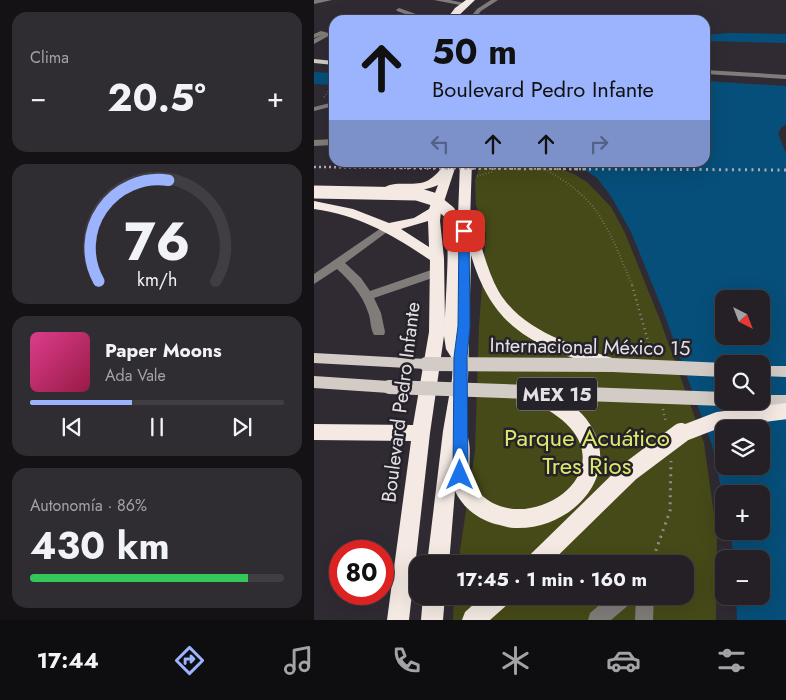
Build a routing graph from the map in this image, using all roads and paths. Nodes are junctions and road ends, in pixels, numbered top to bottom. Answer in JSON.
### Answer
{"nodes":[{"id":1,"x":329,"y":0,"type":"edge"},
{"id":2,"x":437,"y":0,"type":"edge"},
{"id":3,"x":481,"y":0,"type":"edge"},
{"id":4,"x":495,"y":0,"type":"edge"},
{"id":5,"x":314,"y":2,"type":"edge"},
{"id":6,"x":468,"y":2,"type":"edge"},
{"id":7,"x":399,"y":10,"type":"dead end"},
{"id":8,"x":414,"y":15,"type":"edge"},
{"id":9,"x":455,"y":15,"type":"edge"},
{"id":10,"x":464,"y":15,"type":"edge"},
{"id":11,"x":475,"y":15,"type":"edge"},
{"id":12,"x":314,"y":36,"type":"edge"},
{"id":13,"x":314,"y":42,"type":"edge"},
{"id":14,"x":314,"y":61,"type":"edge"},
{"id":15,"x":329,"y":62,"type":"edge"},
{"id":16,"x":710,"y":72,"type":"edge"},
{"id":17,"x":786,"y":77,"type":"edge"},
{"id":18,"x":329,"y":90,"type":"edge"},
{"id":19,"x":317,"y":105,"type":"edge"},
{"id":20,"x":314,"y":142,"type":"edge"},
{"id":21,"x":329,"y":142,"type":"edge"},
{"id":22,"x":448,"y":167,"type":"edge"},
{"id":23,"x":450,"y":167,"type":"edge"},
{"id":24,"x":465,"y":167,"type":"edge"},
{"id":25,"x":492,"y":167,"type":"edge"},
{"id":26,"x":541,"y":167,"type":"edge"},
{"id":27,"x":464,"y":179,"type":"junction"},
{"id":28,"x":314,"y":186,"type":"edge"},
{"id":29,"x":314,"y":192,"type":"edge"},
{"id":30,"x":314,"y":205,"type":"edge"},
{"id":31,"x":442,"y":211,"type":"junction"},
{"id":32,"x":464,"y":214,"type":"junction"},
{"id":33,"x":387,"y":226,"type":"junction"},
{"id":34,"x":338,"y":263,"type":"junction"},
{"id":35,"x":437,"y":265,"type":"junction"},
{"id":36,"x":314,"y":280,"type":"edge"},
{"id":37,"x":367,"y":296,"type":"junction"},
{"id":38,"x":379,"y":332,"type":"dead end"},
{"id":39,"x":459,"y":356,"type":"junction"},
{"id":40,"x":314,"y":358,"type":"edge"},
{"id":41,"x":653,"y":362,"type":"dead end"},
{"id":42,"x":613,"y":365,"type":"junction"},
{"id":43,"x":715,"y":370,"type":"edge"},
{"id":44,"x":770,"y":371,"type":"edge"},
{"id":45,"x":786,"y":372,"type":"edge"},
{"id":46,"x":460,"y":379,"type":"junction"},
{"id":47,"x":314,"y":382,"type":"edge"},
{"id":48,"x":532,"y":394,"type":"junction"},
{"id":49,"x":715,"y":400,"type":"edge"},
{"id":50,"x":770,"y":401,"type":"edge"},
{"id":51,"x":786,"y":401,"type":"edge"},
{"id":52,"x":663,"y":407,"type":"dead end"},
{"id":53,"x":786,"y":411,"type":"edge"},
{"id":54,"x":666,"y":426,"type":"dead end"},
{"id":55,"x":314,"y":432,"type":"edge"},
{"id":56,"x":421,"y":433,"type":"junction"},
{"id":57,"x":670,"y":455,"type":"dead end"},
{"id":58,"x":439,"y":555,"type":"edge"},
{"id":59,"x":544,"y":555,"type":"edge"},
{"id":60,"x":654,"y":555,"type":"edge"},
{"id":61,"x":433,"y":605,"type":"edge"},
{"id":62,"x":490,"y":605,"type":"edge"},
{"id":63,"x":614,"y":605,"type":"edge"},
{"id":64,"x":645,"y":605,"type":"edge"},
{"id":65,"x":398,"y":620,"type":"edge"},
{"id":66,"x":432,"y":620,"type":"edge"},
{"id":67,"x":473,"y":620,"type":"edge"},
{"id":68,"x":597,"y":620,"type":"edge"},
{"id":69,"x":644,"y":620,"type":"edge"}],
"edges":[{"from":1,"to":5,"type":"street"},
{"from":2,"to":6,"type":"street"},
{"from":3,"to":10,"type":"highway"},
{"from":4,"to":11,"type":"street"},
{"from":6,"to":9,"type":"highway"},
{"from":7,"to":8,"type":"street"},
{"from":12,"to":13,"type":"street"},
{"from":14,"to":15,"type":"main road"},
{"from":16,"to":17,"type":"street"},
{"from":18,"to":19,"type":"path"},
{"from":20,"to":21,"type":"street"},
{"from":22,"to":28,"type":"highway"},
{"from":23,"to":31,"type":"highway","name":"Boulevard Pedro Infante"},
{"from":24,"to":27,"type":"highway"},
{"from":25,"to":27,"type":"path"},
{"from":26,"to":41,"type":"path"},
{"from":27,"to":32,"type":"highway"},
{"from":29,"to":31,"type":"highway","bridge":true},
{"from":30,"to":33,"type":"highway"},
{"from":31,"to":33,"type":"highway"},
{"from":31,"to":35,"type":"highway","name":"Boulevard Pedro Infante"},
{"from":31,"to":39,"type":"highway"},
{"from":32,"to":39,"type":"highway"},
{"from":32,"to":42,"type":"highway"},
{"from":33,"to":34,"type":"street"},
{"from":33,"to":35,"type":"highway"},
{"from":34,"to":36,"type":"street"},
{"from":34,"to":37,"type":"street"},
{"from":35,"to":37,"type":"street"},
{"from":35,"to":56,"type":"highway","name":"Boulevard Pedro Infante"},
{"from":37,"to":38,"type":"street"},
{"from":39,"to":46,"type":"highway"},
{"from":40,"to":42,"type":"main road","name":"Internacional México 15","number":"MEX 15","bridge":true},
{"from":42,"to":43,"type":"main road","name":"Internacional México 15","number":"MEX 15","bridge":true},
{"from":44,"to":45,"type":"main road"},
{"from":46,"to":48,"type":"highway"},
{"from":46,"to":58,"type":"highway"},
{"from":47,"to":48,"type":"main road","number":"MEX 15","bridge":true},
{"from":48,"to":49,"type":"main road","number":"MEX 15","bridge":true},
{"from":50,"to":51,"type":"main road"},
{"from":52,"to":54,"type":"path"},
{"from":53,"to":59,"type":"highway","bridge":true},
{"from":55,"to":56,"type":"highway"},
{"from":56,"to":65,"type":"highway","name":"Boulevard Pedro Infante"},
{"from":57,"to":60,"type":"path"},
{"from":61,"to":66,"type":"highway"},
{"from":62,"to":67,"type":"highway"},
{"from":63,"to":68,"type":"street"},
{"from":64,"to":69,"type":"street"}]}
